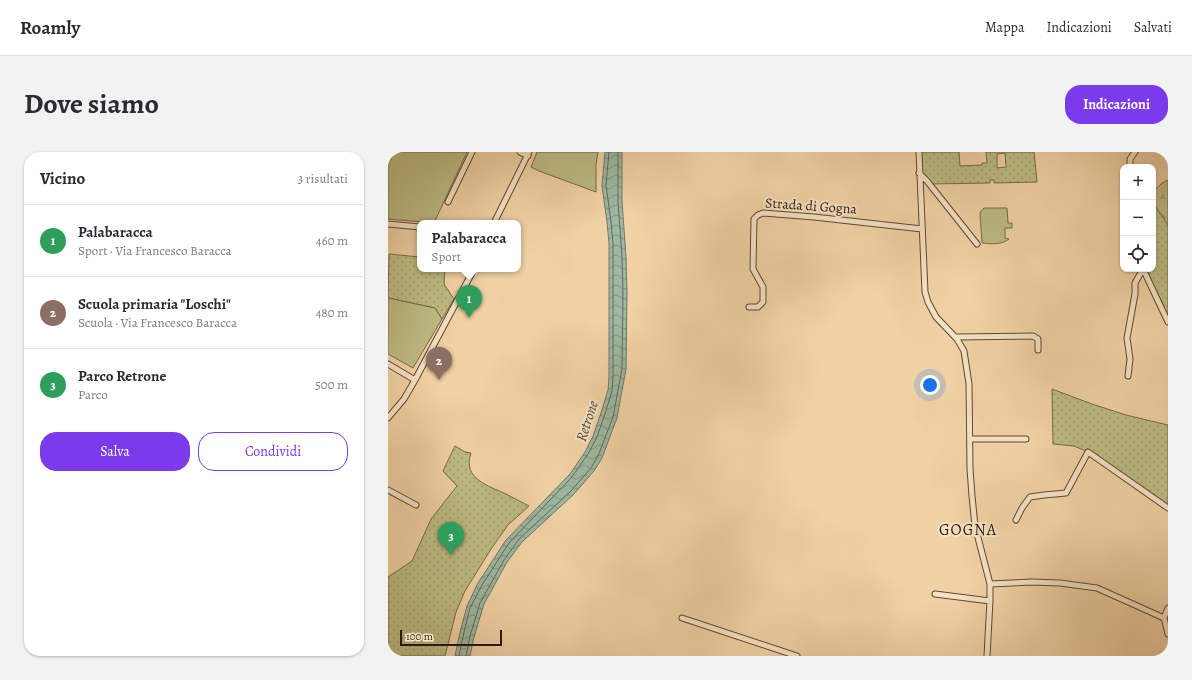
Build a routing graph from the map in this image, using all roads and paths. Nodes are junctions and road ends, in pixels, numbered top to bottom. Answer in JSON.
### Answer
{"nodes":[{"id":1,"x":391,"y":152,"type":"edge"},
{"id":2,"x":472,"y":152,"type":"edge"},
{"id":3,"x":520,"y":152,"type":"edge"},
{"id":4,"x":919,"y":152,"type":"edge"},
{"id":5,"x":1135,"y":152,"type":"edge"},
{"id":6,"x":529,"y":154,"type":"edge"},
{"id":7,"x":388,"y":158,"type":"edge"},
{"id":8,"x":1130,"y":164,"type":"edge"},
{"id":9,"x":919,"y":173,"type":"junction"},
{"id":10,"x":448,"y":202,"type":"dead end"},
{"id":11,"x":496,"y":220,"type":"edge"},
{"id":12,"x":388,"y":224,"type":"edge"},
{"id":13,"x":417,"y":227,"type":"edge"},
{"id":14,"x":922,"y":229,"type":"junction"},
{"id":15,"x":977,"y":244,"type":"dead end"},
{"id":16,"x":472,"y":272,"type":"edge"},
{"id":17,"x":1141,"y":272,"type":"edge"},
{"id":18,"x":1144,"y":272,"type":"edge"},
{"id":19,"x":749,"y":307,"type":"dead end"},
{"id":20,"x":1168,"y":322,"type":"edge"},
{"id":21,"x":956,"y":338,"type":"junction"},
{"id":22,"x":1038,"y":350,"type":"dead end"},
{"id":23,"x":388,"y":364,"type":"edge"},
{"id":24,"x":1128,"y":376,"type":"dead end"},
{"id":25,"x":415,"y":380,"type":"junction"},
{"id":26,"x":388,"y":418,"type":"edge"},
{"id":27,"x":1026,"y":438,"type":"dead end"},
{"id":28,"x":970,"y":439,"type":"junction"},
{"id":29,"x":388,"y":490,"type":"edge"},
{"id":30,"x":416,"y":505,"type":"dead end"},
{"id":31,"x":1168,"y":508,"type":"edge"},
{"id":32,"x":1016,"y":520,"type":"dead end"},
{"id":33,"x":990,"y":584,"type":"junction"},
{"id":34,"x":935,"y":594,"type":"dead end"},
{"id":35,"x":990,"y":601,"type":"junction"},
{"id":36,"x":1168,"y":608,"type":"edge"},
{"id":37,"x":682,"y":618,"type":"dead end"},
{"id":38,"x":1164,"y":618,"type":"junction"},
{"id":39,"x":1168,"y":634,"type":"edge"},
{"id":40,"x":797,"y":656,"type":"edge"},
{"id":41,"x":987,"y":656,"type":"edge"}],
"edges":[{"from":1,"to":7,"type":"street"},
{"from":2,"to":10,"type":"street"},
{"from":3,"to":6,"type":"street"},
{"from":4,"to":9,"type":"street"},
{"from":5,"to":8,"type":"street"},
{"from":6,"to":11,"type":"street"},
{"from":9,"to":14,"type":"street"},
{"from":9,"to":15,"type":"street"},
{"from":12,"to":13,"type":"street"},
{"from":14,"to":19,"type":"street","name":"Strada di Gogna"},
{"from":14,"to":21,"type":"street"},
{"from":16,"to":25,"type":"street"},
{"from":17,"to":24,"type":"street"},
{"from":18,"to":20,"type":"street"},
{"from":21,"to":22,"type":"street"},
{"from":21,"to":28,"type":"street"},
{"from":23,"to":25,"type":"street"},
{"from":25,"to":26,"type":"street"},
{"from":27,"to":28,"type":"street"},
{"from":28,"to":33,"type":"street"},
{"from":29,"to":30,"type":"street"},
{"from":31,"to":32,"type":"street"},
{"from":33,"to":35,"type":"street"},
{"from":33,"to":38,"type":"street"},
{"from":34,"to":35,"type":"street"},
{"from":35,"to":41,"type":"street"},
{"from":36,"to":38,"type":"street"},
{"from":37,"to":40,"type":"street"},
{"from":38,"to":39,"type":"street"}]}
